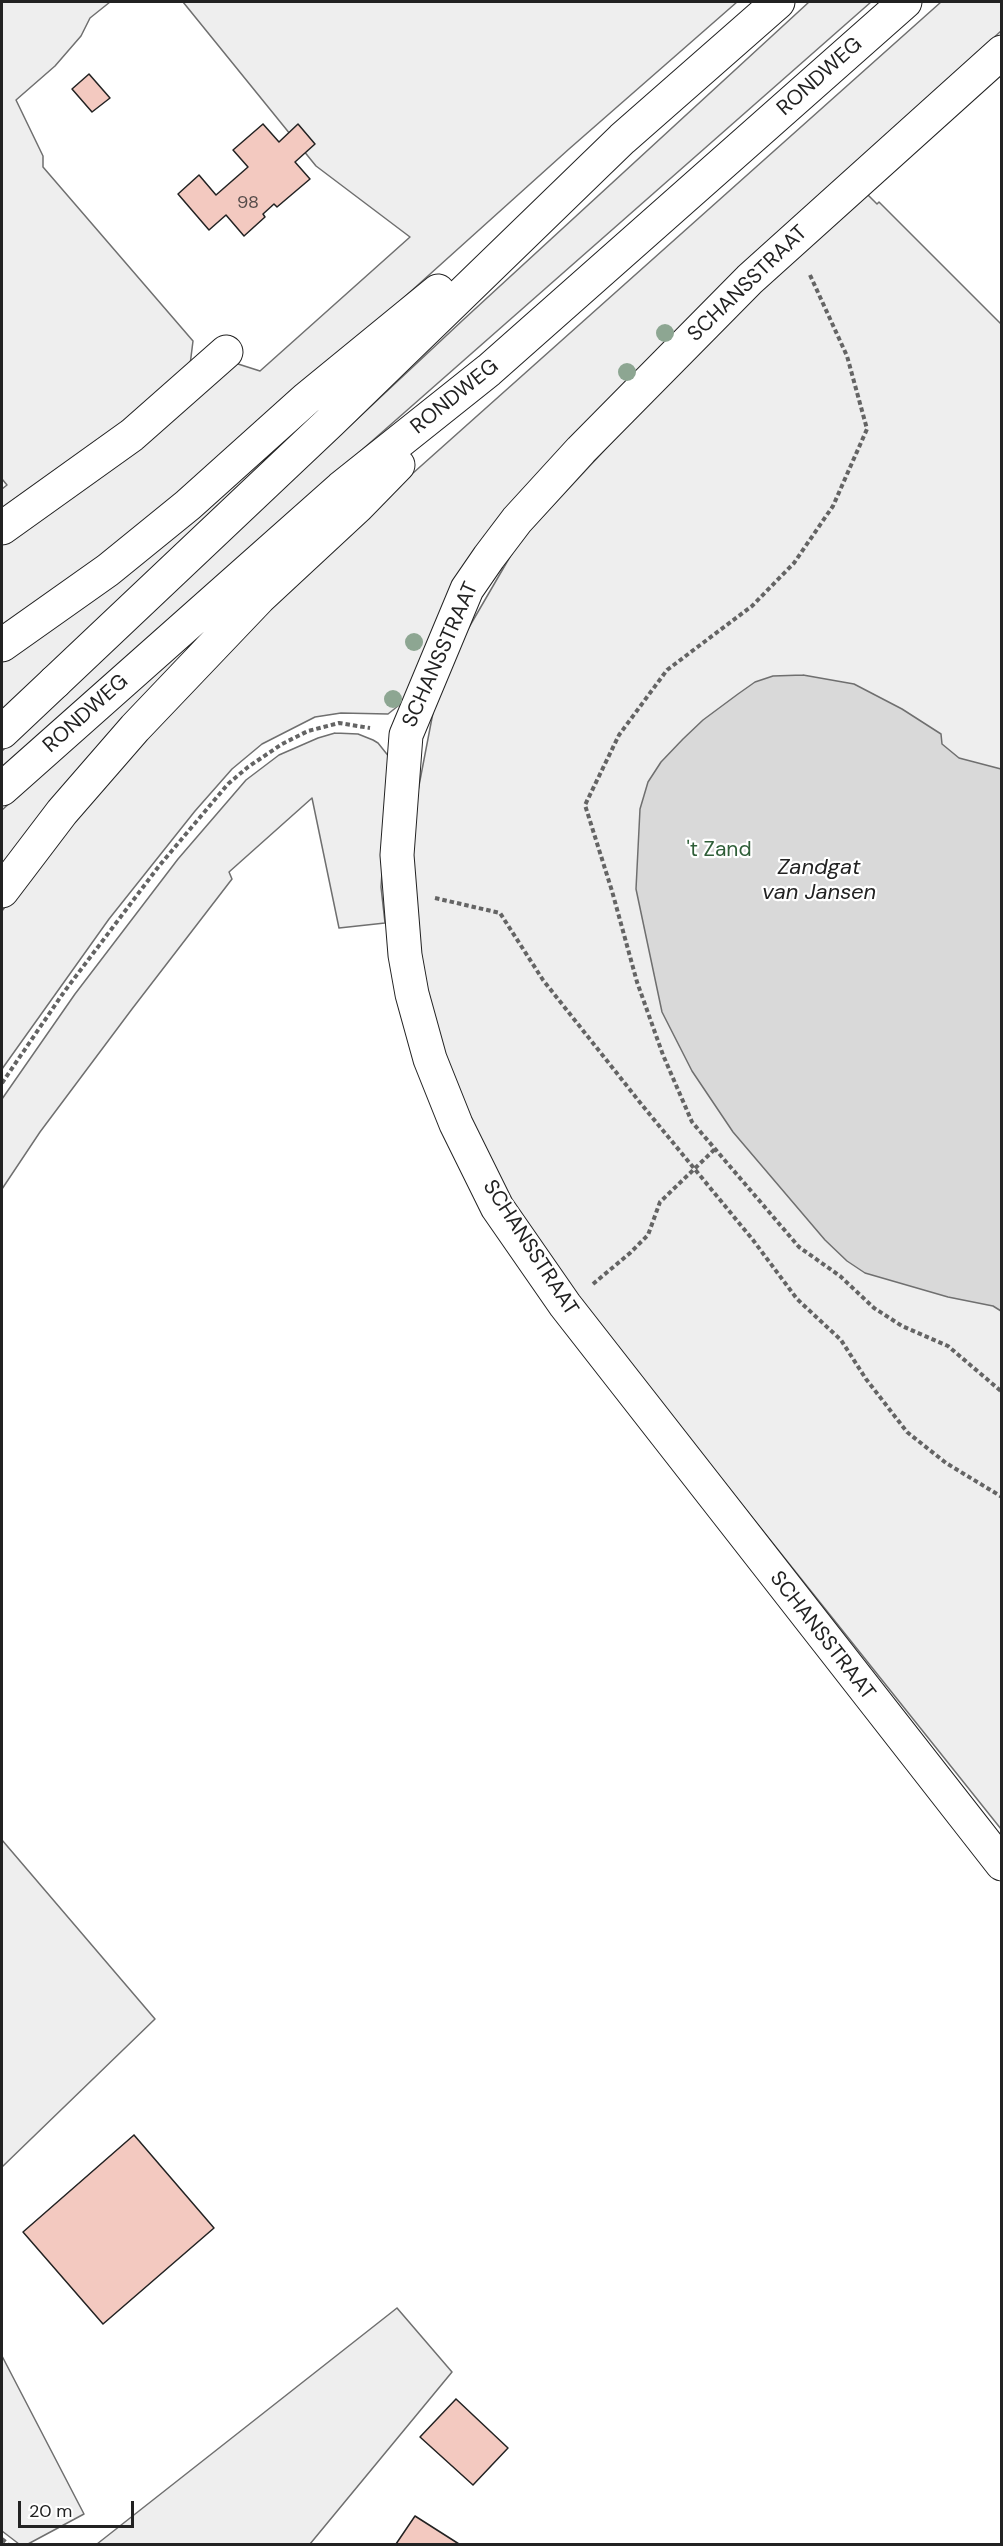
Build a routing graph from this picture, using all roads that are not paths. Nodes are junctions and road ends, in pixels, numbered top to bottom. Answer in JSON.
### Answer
{"nodes":[{"id":1,"x":778,"y":2,"type":"edge"},
{"id":2,"x":905,"y":2,"type":"edge"},
{"id":3,"x":1002,"y":52,"type":"edge"},
{"id":4,"x":622,"y":140,"type":"junction"},
{"id":5,"x":226,"y":352,"type":"dead end"},
{"id":6,"x":489,"y":370,"type":"junction"},
{"id":7,"x":2,"y":528,"type":"edge"},
{"id":8,"x":2,"y":645,"type":"edge"},
{"id":9,"x":2,"y":732,"type":"edge"},
{"id":10,"x":2,"y":789,"type":"edge"},
{"id":11,"x":2,"y":891,"type":"edge"},
{"id":12,"x":1002,"y":1864,"type":"edge"}],
"edges":[{"from":1,"to":4,"type":"main road","name":"RONDWEG"},
{"from":2,"to":6,"type":"main road","name":"RONDWEG"},
{"from":3,"to":12,"type":"main road","name":"SCHANSSTRAAT"},
{"from":4,"to":8,"type":"main road"},
{"from":4,"to":9,"type":"main road","name":"RONDWEG"},
{"from":5,"to":7,"type":"main road"},
{"from":6,"to":10,"type":"main road","name":"RONDWEG"},
{"from":6,"to":11,"type":"main road"}]}
